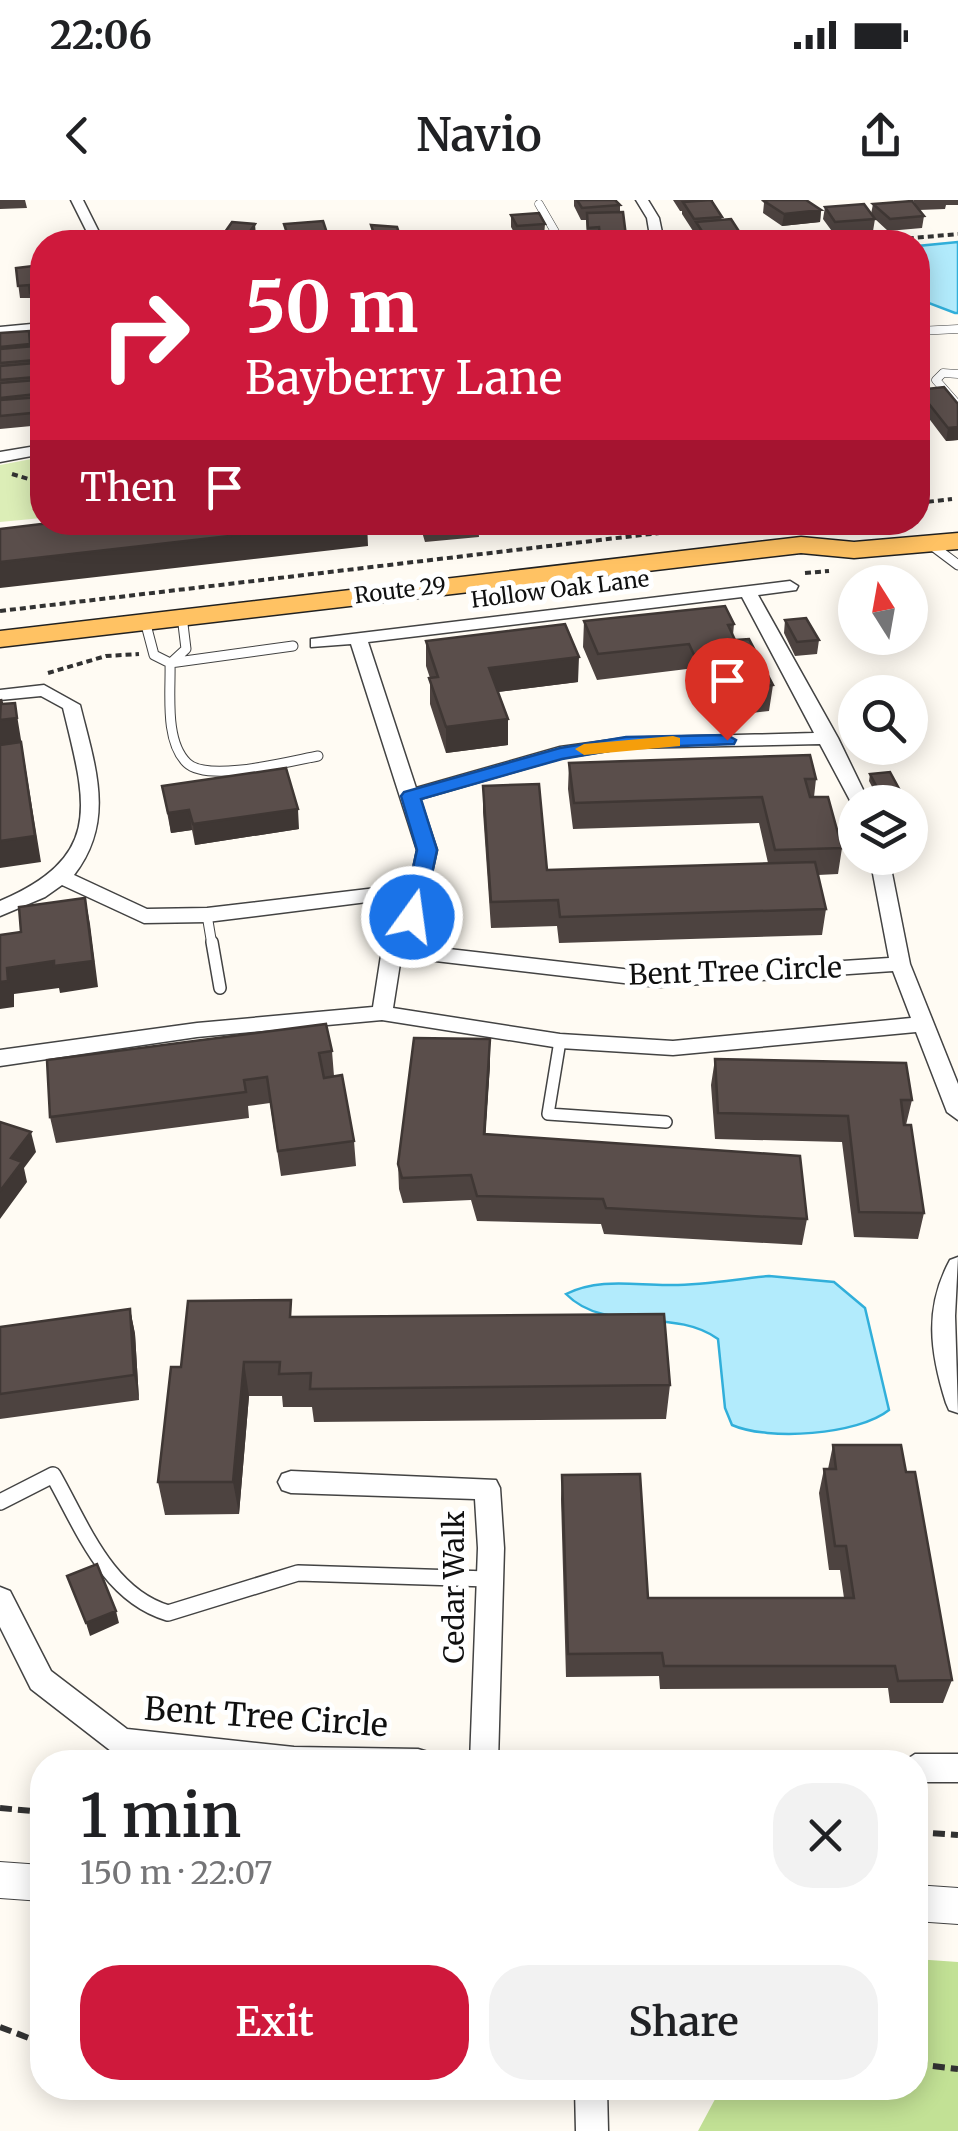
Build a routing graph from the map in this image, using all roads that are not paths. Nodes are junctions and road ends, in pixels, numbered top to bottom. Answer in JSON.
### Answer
{"nodes":[{"id":1,"x":76,"y":200,"type":"edge"},
{"id":2,"x":642,"y":200,"type":"edge"},
{"id":3,"x":539,"y":204,"type":"dead end"},
{"id":4,"x":92,"y":230,"type":"edge"},
{"id":5,"x":554,"y":230,"type":"edge"},
{"id":6,"x":656,"y":230,"type":"edge"},
{"id":7,"x":30,"y":328,"type":"edge"},
{"id":8,"x":958,"y":329,"type":"edge"},
{"id":9,"x":0,"y":331,"type":"edge"},
{"id":10,"x":930,"y":331,"type":"edge"},
{"id":11,"x":958,"y":374,"type":"edge"},
{"id":12,"x":956,"y":400,"type":"edge"},
{"id":13,"x":30,"y":452,"type":"edge"},
{"id":14,"x":0,"y":457,"type":"edge"},
{"id":15,"x":955,"y":509,"type":"edge"},
{"id":16,"x":930,"y":514,"type":"edge"},
{"id":17,"x":829,"y":535,"type":"edge"},
{"id":18,"x":958,"y":541,"type":"edge"},
{"id":19,"x":930,"y":544,"type":"junction"},
{"id":20,"x":800,"y":545,"type":"junction"},
{"id":21,"x":958,"y":566,"type":"edge"},
{"id":22,"x":790,"y":586,"type":"dead end"},
{"id":23,"x":748,"y":592,"type":"junction"},
{"id":24,"x":182,"y":616,"type":"junction"},
{"id":25,"x":145,"y":620,"type":"junction"},
{"id":26,"x":358,"y":638,"type":"junction"},
{"id":27,"x":0,"y":640,"type":"edge"},
{"id":28,"x":317,"y":643,"type":"dead end"},
{"id":29,"x":294,"y":646,"type":"dead end"},
{"id":30,"x":170,"y":663,"type":"junction"},
{"id":31,"x":0,"y":695,"type":"edge"},
{"id":32,"x":828,"y":738,"type":"junction"},
{"id":33,"x":318,"y":756,"type":"dead end"},
{"id":34,"x":852,"y":785,"type":"edge"},
{"id":35,"x":411,"y":796,"type":"junction"},
{"id":36,"x":883,"y":875,"type":"edge"},
{"id":37,"x":64,"y":878,"type":"junction"},
{"id":38,"x":422,"y":889,"type":"junction"},
{"id":39,"x":0,"y":908,"type":"edge"},
{"id":40,"x":206,"y":914,"type":"junction"},
{"id":41,"x":392,"y":949,"type":"junction"},
{"id":42,"x":900,"y":964,"type":"junction"},
{"id":43,"x":220,"y":988,"type":"dead end"},
{"id":44,"x":382,"y":1013,"type":"junction"},
{"id":45,"x":924,"y":1024,"type":"junction"},
{"id":46,"x":560,"y":1041,"type":"junction"},
{"id":47,"x":0,"y":1058,"type":"edge"},
{"id":48,"x":958,"y":1112,"type":"edge"},
{"id":49,"x":666,"y":1122,"type":"dead end"},
{"id":50,"x":958,"y":1266,"type":"edge"},
{"id":51,"x":958,"y":1404,"type":"edge"},
{"id":52,"x":291,"y":1482,"type":"dead end"},
{"id":53,"x":0,"y":1502,"type":"edge"},
{"id":54,"x":488,"y":1579,"type":"junction"},
{"id":55,"x":0,"y":1599,"type":"edge"},
{"id":56,"x":198,"y":1750,"type":"edge"},
{"id":57,"x":484,"y":1750,"type":"edge"},
{"id":58,"x":928,"y":1768,"type":"edge"},
{"id":59,"x":958,"y":1768,"type":"edge"},
{"id":60,"x":0,"y":1880,"type":"edge"},
{"id":61,"x":30,"y":1883,"type":"edge"},
{"id":62,"x":928,"y":1904,"type":"edge"},
{"id":63,"x":958,"y":1906,"type":"edge"},
{"id":64,"x":592,"y":2100,"type":"edge"},
{"id":65,"x":592,"y":2131,"type":"edge"}],
"edges":[{"from":1,"to":4,"type":"street"},
{"from":2,"to":6,"type":"street"},
{"from":3,"to":5,"type":"lane"},
{"from":7,"to":9,"type":"street"},
{"from":8,"to":10,"type":"lane"},
{"from":11,"to":12,"type":"lane"},
{"from":13,"to":14,"type":"street"},
{"from":15,"to":16,"type":"main road","name":"Route 29"},
{"from":17,"to":20,"type":"main road","name":"Route 29"},
{"from":18,"to":19,"type":"main road","name":"Route 29"},
{"from":19,"to":20,"type":"main road","name":"Route 29"},
{"from":19,"to":21,"type":"lane"},
{"from":20,"to":24,"type":"main road","name":"Route 29"},
{"from":22,"to":23,"type":"street","name":"Hollow Oak Lane"},
{"from":23,"to":26,"type":"street","name":"Hollow Oak Lane"},
{"from":23,"to":32,"type":"street"},
{"from":24,"to":25,"type":"main road","name":"Route 29"},
{"from":24,"to":30,"type":"lane"},
{"from":25,"to":27,"type":"main road","name":"Route 29"},
{"from":25,"to":30,"type":"lane"},
{"from":26,"to":28,"type":"street","name":"Hollow Oak Lane"},
{"from":26,"to":35,"type":"street"},
{"from":29,"to":30,"type":"lane"},
{"from":30,"to":33,"type":"lane"},
{"from":31,"to":37,"type":"street"},
{"from":32,"to":34,"type":"street"},
{"from":32,"to":35,"type":"street"},
{"from":35,"to":38,"type":"street"},
{"from":36,"to":42,"type":"street"},
{"from":37,"to":39,"type":"street"},
{"from":37,"to":40,"type":"street"},
{"from":38,"to":40,"type":"street"},
{"from":38,"to":41,"type":"street"},
{"from":40,"to":43,"type":"lane"},
{"from":41,"to":42,"type":"street","name":"Bent Tree Circle"},
{"from":41,"to":44,"type":"street"},
{"from":42,"to":45,"type":"street"},
{"from":44,"to":46,"type":"street"},
{"from":44,"to":47,"type":"street"},
{"from":45,"to":46,"type":"street"},
{"from":45,"to":48,"type":"street"},
{"from":46,"to":49,"type":"lane"},
{"from":50,"to":51,"type":"street"},
{"from":52,"to":54,"type":"street","name":"Cedar Walk"},
{"from":53,"to":54,"type":"lane"},
{"from":54,"to":57,"type":"street","name":"Cedar Walk"},
{"from":55,"to":56,"type":"street","name":"Bent Tree Circle"},
{"from":58,"to":59,"type":"street"},
{"from":60,"to":61,"type":"street"},
{"from":62,"to":63,"type":"street"},
{"from":64,"to":65,"type":"street"}]}
